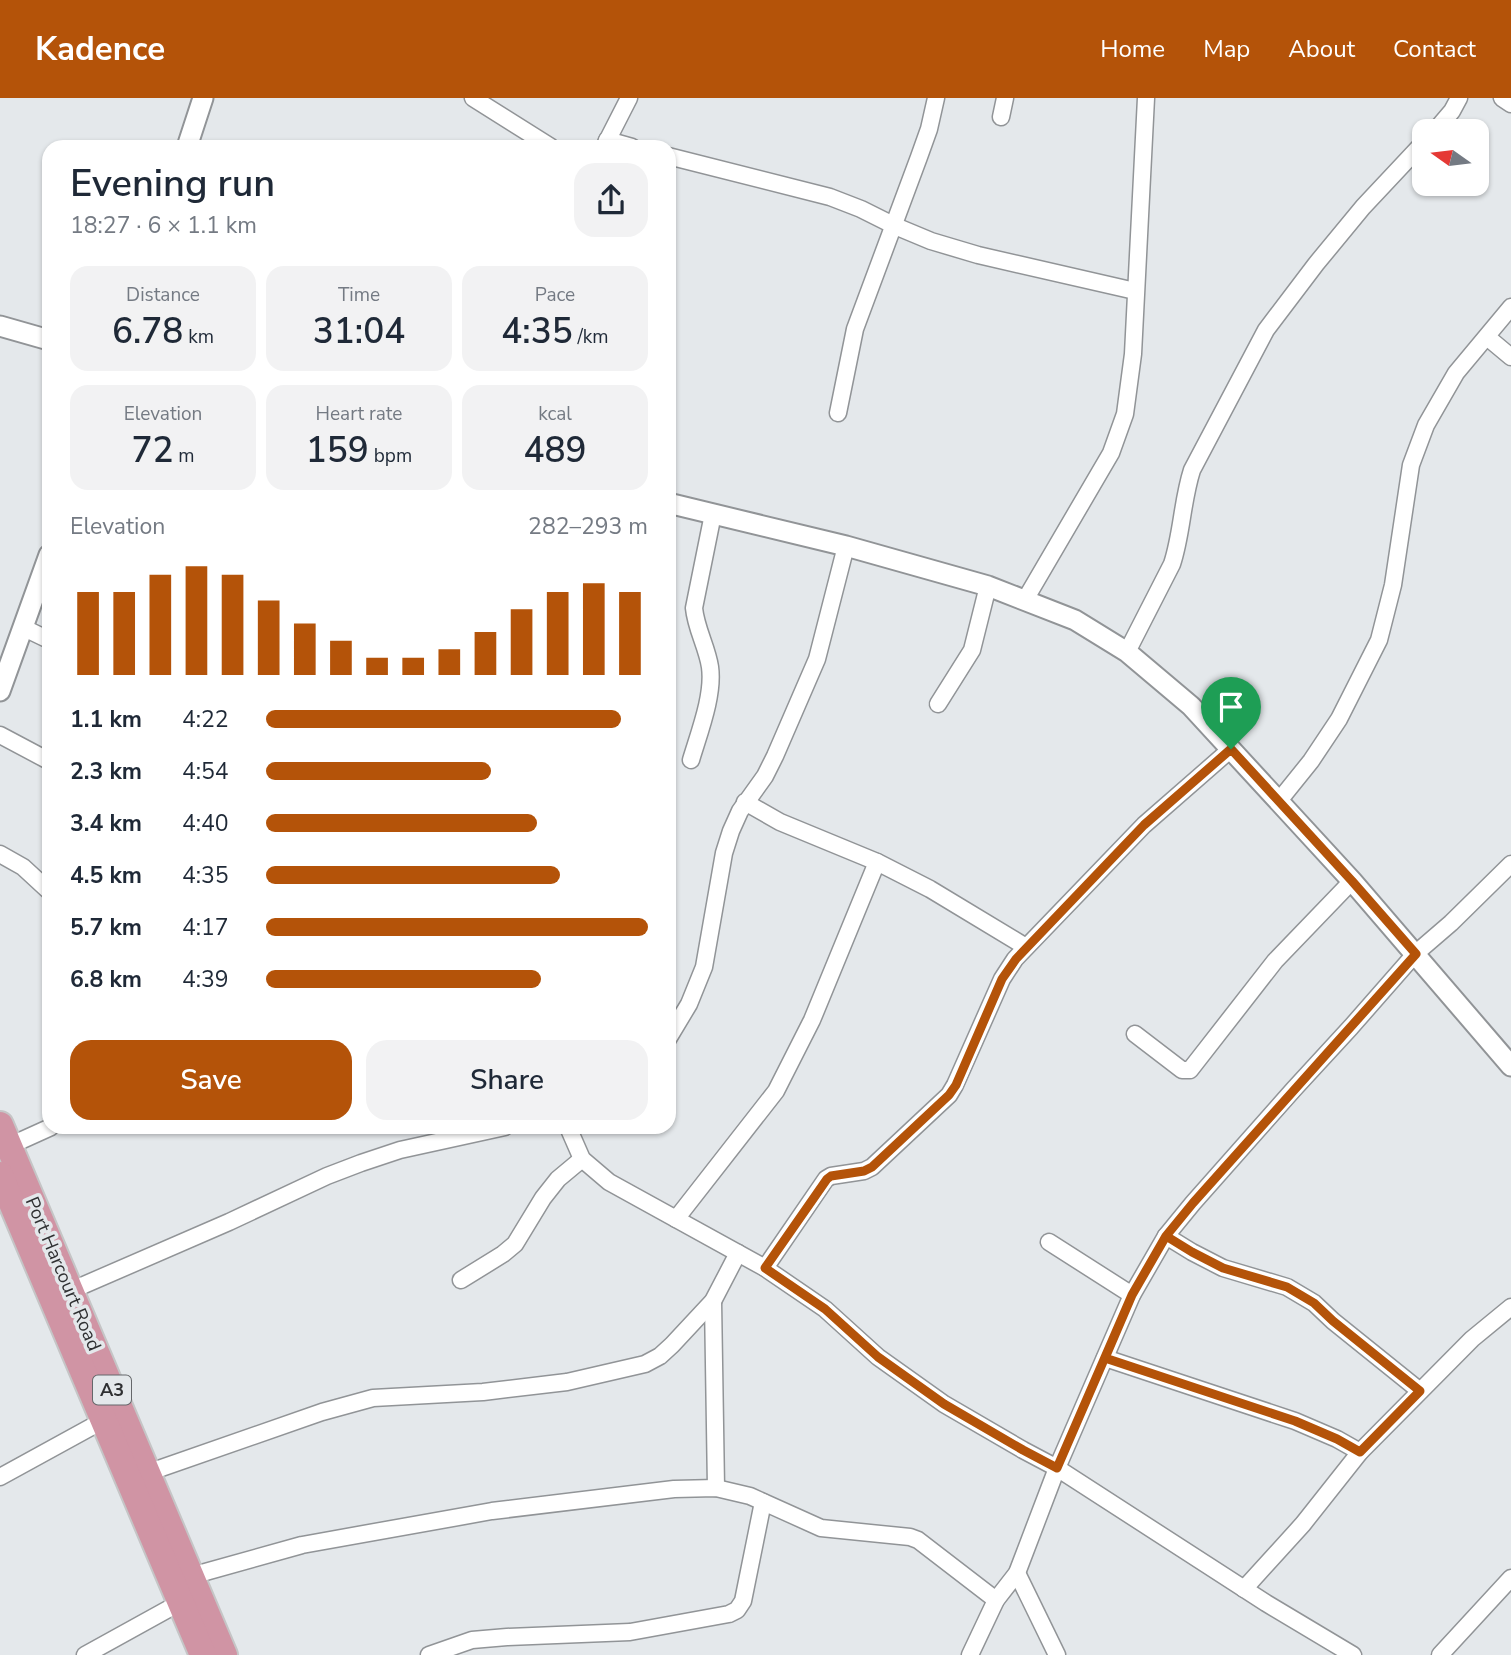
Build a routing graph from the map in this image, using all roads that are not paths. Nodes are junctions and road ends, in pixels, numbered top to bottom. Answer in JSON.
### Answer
{"nodes":[{"id":1,"x":204,"y":98,"type":"edge"},
{"id":2,"x":473,"y":98,"type":"edge"},
{"id":3,"x":629,"y":98,"type":"edge"},
{"id":4,"x":936,"y":98,"type":"edge"},
{"id":5,"x":1005,"y":98,"type":"edge"},
{"id":6,"x":1146,"y":98,"type":"edge"},
{"id":7,"x":1460,"y":98,"type":"edge"},
{"id":8,"x":1502,"y":98,"type":"edge"},
{"id":9,"x":1511,"y":104,"type":"edge"},
{"id":10,"x":1001,"y":117,"type":"dead end"},
{"id":11,"x":1445,"y":119,"type":"edge"},
{"id":12,"x":189,"y":140,"type":"edge"},
{"id":13,"x":540,"y":140,"type":"edge"},
{"id":14,"x":607,"y":140,"type":"edge"},
{"id":15,"x":1412,"y":155,"type":"edge"},
{"id":16,"x":676,"y":158,"type":"edge"},
{"id":17,"x":895,"y":226,"type":"junction"},
{"id":18,"x":1135,"y":291,"type":"junction"},
{"id":19,"x":1511,"y":307,"type":"edge"},
{"id":20,"x":0,"y":327,"type":"edge"},
{"id":21,"x":1487,"y":337,"type":"junction"},
{"id":22,"x":42,"y":339,"type":"edge"},
{"id":23,"x":1511,"y":357,"type":"edge"},
{"id":24,"x":838,"y":413,"type":"dead end"},
{"id":25,"x":676,"y":505,"type":"edge"},
{"id":26,"x":713,"y":514,"type":"junction"},
{"id":27,"x":846,"y":546,"type":"junction"},
{"id":28,"x":42,"y":575,"type":"edge"},
{"id":29,"x":988,"y":586,"type":"junction"},
{"id":30,"x":1025,"y":600,"type":"junction"},
{"id":31,"x":24,"y":628,"type":"junction"},
{"id":32,"x":42,"y":637,"type":"edge"},
{"id":33,"x":1127,"y":652,"type":"junction"},
{"id":34,"x":5,"y":661,"type":"edge"},
{"id":35,"x":0,"y":691,"type":"edge"},
{"id":36,"x":938,"y":704,"type":"dead end"},
{"id":37,"x":0,"y":735,"type":"edge"},
{"id":38,"x":1231,"y":749,"type":"junction"},
{"id":39,"x":42,"y":757,"type":"edge"},
{"id":40,"x":691,"y":760,"type":"dead end"},
{"id":41,"x":745,"y":802,"type":"junction"},
{"id":42,"x":1279,"y":802,"type":"junction"},
{"id":43,"x":0,"y":855,"type":"edge"},
{"id":44,"x":877,"y":862,"type":"junction"},
{"id":45,"x":1511,"y":864,"type":"edge"},
{"id":46,"x":1352,"y":881,"type":"junction"},
{"id":47,"x":42,"y":885,"type":"edge"},
{"id":48,"x":1027,"y":947,"type":"junction"},
{"id":49,"x":1416,"y":954,"type":"junction"},
{"id":50,"x":676,"y":1027,"type":"edge"},
{"id":51,"x":1135,"y":1034,"type":"dead end"},
{"id":52,"x":1511,"y":1066,"type":"edge"},
{"id":53,"x":42,"y":1129,"type":"edge"},
{"id":54,"x":473,"y":1134,"type":"edge"},
{"id":55,"x":570,"y":1134,"type":"edge"},
{"id":56,"x":5,"y":1135,"type":"edge"},
{"id":57,"x":582,"y":1159,"type":"junction"},
{"id":58,"x":0,"y":1175,"type":"edge"},
{"id":59,"x":676,"y":1219,"type":"junction"},
{"id":60,"x":1166,"y":1236,"type":"junction"},
{"id":61,"x":1049,"y":1242,"type":"dead end"},
{"id":62,"x":738,"y":1253,"type":"junction"},
{"id":63,"x":765,"y":1268,"type":"junction"},
{"id":64,"x":461,"y":1280,"type":"dead end"},
{"id":65,"x":70,"y":1291,"type":"junction"},
{"id":66,"x":1132,"y":1295,"type":"junction"},
{"id":67,"x":713,"y":1301,"type":"junction"},
{"id":68,"x":1511,"y":1307,"type":"edge"},
{"id":69,"x":1105,"y":1358,"type":"junction"},
{"id":70,"x":1420,"y":1391,"type":"junction"},
{"id":71,"x":104,"y":1420,"type":"junction"},
{"id":72,"x":1360,"y":1452,"type":"junction"},
{"id":73,"x":1057,"y":1468,"type":"junction"},
{"id":74,"x":147,"y":1473,"type":"junction"},
{"id":75,"x":0,"y":1477,"type":"edge"},
{"id":76,"x":716,"y":1488,"type":"junction"},
{"id":77,"x":764,"y":1502,"type":"junction"},
{"id":78,"x":1017,"y":1573,"type":"junction"},
{"id":79,"x":191,"y":1576,"type":"junction"},
{"id":80,"x":1511,"y":1578,"type":"edge"},
{"id":81,"x":1244,"y":1588,"type":"junction"},
{"id":82,"x":996,"y":1600,"type":"junction"},
{"id":83,"x":181,"y":1602,"type":"junction"},
{"id":84,"x":85,"y":1655,"type":"edge"},
{"id":85,"x":204,"y":1655,"type":"edge"},
{"id":86,"x":224,"y":1655,"type":"edge"},
{"id":87,"x":429,"y":1655,"type":"edge"},
{"id":88,"x":970,"y":1655,"type":"edge"},
{"id":89,"x":1057,"y":1655,"type":"edge"},
{"id":90,"x":1353,"y":1655,"type":"edge"},
{"id":91,"x":1440,"y":1655,"type":"edge"}],
"edges":[{"from":1,"to":12,"type":"street"},
{"from":2,"to":13,"type":"street"},
{"from":3,"to":14,"type":"street"},
{"from":4,"to":17,"type":"street"},
{"from":5,"to":10,"type":"street"},
{"from":6,"to":18,"type":"street"},
{"from":7,"to":11,"type":"street"},
{"from":8,"to":9,"type":"street"},
{"from":15,"to":33,"type":"street"},
{"from":16,"to":17,"type":"street"},
{"from":17,"to":18,"type":"street"},
{"from":17,"to":24,"type":"street"},
{"from":18,"to":30,"type":"street"},
{"from":19,"to":21,"type":"street"},
{"from":20,"to":22,"type":"street"},
{"from":21,"to":23,"type":"street"},
{"from":21,"to":42,"type":"street"},
{"from":25,"to":26,"type":"street"},
{"from":26,"to":27,"type":"street"},
{"from":26,"to":40,"type":"street"},
{"from":27,"to":29,"type":"street"},
{"from":27,"to":41,"type":"street"},
{"from":28,"to":31,"type":"street"},
{"from":29,"to":30,"type":"street"},
{"from":29,"to":36,"type":"street"},
{"from":30,"to":33,"type":"street"},
{"from":31,"to":32,"type":"street"},
{"from":31,"to":34,"type":"street"},
{"from":33,"to":38,"type":"street"},
{"from":34,"to":35,"type":"street"},
{"from":37,"to":39,"type":"street"},
{"from":38,"to":42,"type":"street"},
{"from":38,"to":48,"type":"street"},
{"from":41,"to":44,"type":"street"},
{"from":41,"to":50,"type":"street"},
{"from":42,"to":46,"type":"street"},
{"from":43,"to":47,"type":"street"},
{"from":44,"to":48,"type":"street"},
{"from":44,"to":59,"type":"street"},
{"from":45,"to":49,"type":"street"},
{"from":46,"to":49,"type":"street"},
{"from":46,"to":51,"type":"street"},
{"from":48,"to":63,"type":"street"},
{"from":49,"to":52,"type":"street"},
{"from":49,"to":60,"type":"street"},
{"from":53,"to":56,"type":"street"},
{"from":54,"to":65,"type":"street"},
{"from":55,"to":57,"type":"street"},
{"from":56,"to":65,"type":"highway","name":"Port Harcourt Road","number":"A3"},
{"from":57,"to":59,"type":"street"},
{"from":57,"to":64,"type":"street"},
{"from":58,"to":71,"type":"highway","name":"Port Harcourt Road","number":"A3"},
{"from":59,"to":62,"type":"street"},
{"from":60,"to":66,"type":"street"},
{"from":60,"to":70,"type":"street"},
{"from":61,"to":66,"type":"street"},
{"from":62,"to":63,"type":"street"},
{"from":62,"to":67,"type":"street"},
{"from":63,"to":73,"type":"street"},
{"from":65,"to":74,"type":"highway","name":"Port Harcourt Road","number":"A3"},
{"from":66,"to":69,"type":"street"},
{"from":67,"to":74,"type":"street"},
{"from":67,"to":76,"type":"street"},
{"from":68,"to":70,"type":"street"},
{"from":69,"to":72,"type":"street"},
{"from":69,"to":73,"type":"street"},
{"from":70,"to":72,"type":"street"},
{"from":71,"to":75,"type":"street"},
{"from":71,"to":83,"type":"highway","name":"Port Harcourt Road","number":"A3"},
{"from":72,"to":81,"type":"street"},
{"from":73,"to":78,"type":"street"},
{"from":73,"to":81,"type":"street"},
{"from":74,"to":79,"type":"highway","name":"Port Harcourt Road","number":"A3"},
{"from":76,"to":77,"type":"street"},
{"from":76,"to":79,"type":"street"},
{"from":77,"to":82,"type":"street"},
{"from":77,"to":87,"type":"street"},
{"from":78,"to":82,"type":"street"},
{"from":78,"to":89,"type":"street"},
{"from":79,"to":86,"type":"highway","name":"Port Harcourt Road","number":"A3"},
{"from":80,"to":91,"type":"street"},
{"from":81,"to":90,"type":"street"},
{"from":82,"to":88,"type":"street"},
{"from":83,"to":84,"type":"street"},
{"from":83,"to":85,"type":"highway","name":"Port Harcourt Road","number":"A3"}]}
